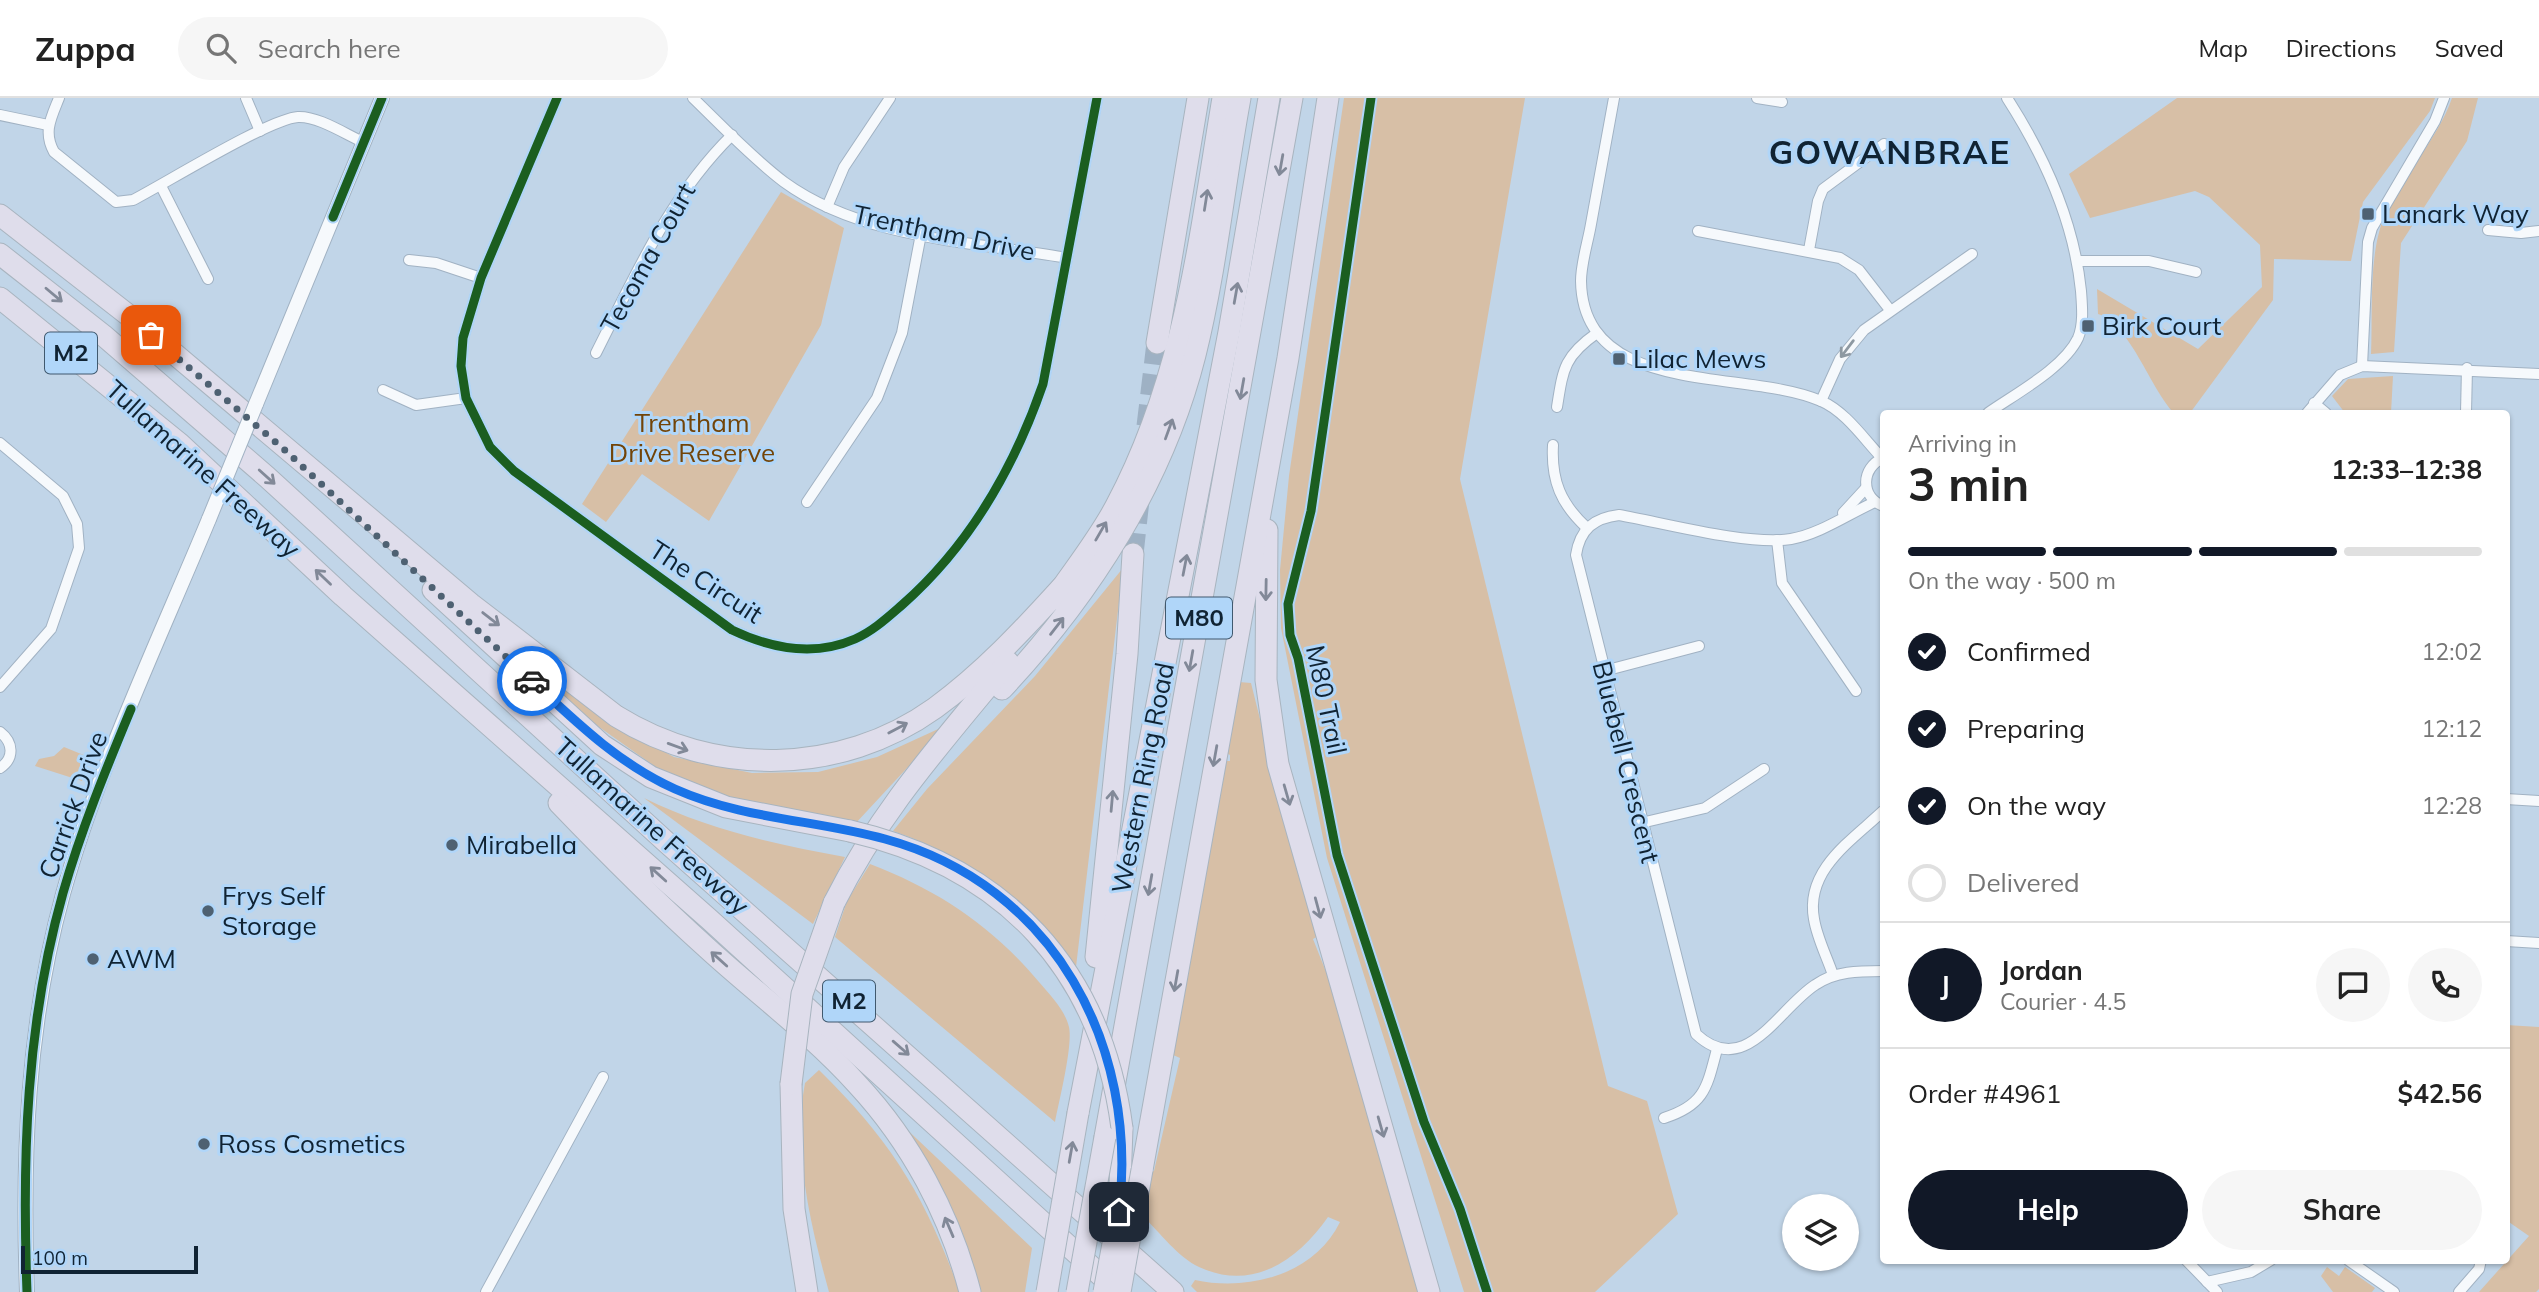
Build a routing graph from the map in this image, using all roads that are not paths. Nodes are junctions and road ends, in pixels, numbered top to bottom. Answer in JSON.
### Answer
{"nodes":[{"id":1,"x":60,"y":98,"type":"edge"},
{"id":2,"x":246,"y":98,"type":"edge"},
{"id":3,"x":382,"y":98,"type":"edge"},
{"id":4,"x":556,"y":98,"type":"edge"},
{"id":5,"x":693,"y":98,"type":"edge"},
{"id":6,"x":890,"y":98,"type":"edge"},
{"id":7,"x":1097,"y":98,"type":"edge"},
{"id":8,"x":1198,"y":98,"type":"edge"},
{"id":9,"x":1223,"y":98,"type":"edge"},
{"id":10,"x":1240,"y":98,"type":"edge"},
{"id":11,"x":1269,"y":98,"type":"edge"},
{"id":12,"x":1292,"y":98,"type":"edge"},
{"id":13,"x":1328,"y":98,"type":"edge"},
{"id":14,"x":1614,"y":98,"type":"edge"},
{"id":15,"x":1757,"y":98,"type":"edge"},
{"id":16,"x":2007,"y":98,"type":"edge"},
{"id":17,"x":2444,"y":98,"type":"edge"},
{"id":18,"x":1783,"y":103,"type":"dead end"},
{"id":19,"x":0,"y":115,"type":"edge"},
{"id":20,"x":48,"y":125,"type":"junction"},
{"id":21,"x":260,"y":131,"type":"junction"},
{"id":22,"x":732,"y":135,"type":"junction"},
{"id":23,"x":363,"y":142,"type":"junction"},
{"id":24,"x":1884,"y":144,"type":"dead end"},
{"id":25,"x":161,"y":186,"type":"junction"},
{"id":26,"x":827,"y":207,"type":"junction"},
{"id":27,"x":0,"y":215,"type":"edge"},
{"id":28,"x":2488,"y":230,"type":"dead end"},
{"id":29,"x":1698,"y":231,"type":"dead end"},
{"id":30,"x":2539,"y":231,"type":"edge"},
{"id":31,"x":921,"y":234,"type":"junction"},
{"id":32,"x":1809,"y":250,"type":"junction"},
{"id":33,"x":0,"y":254,"type":"edge"},
{"id":34,"x":1972,"y":254,"type":"dead end"},
{"id":35,"x":1067,"y":258,"type":"junction"},
{"id":36,"x":409,"y":260,"type":"dead end"},
{"id":37,"x":2078,"y":261,"type":"junction"},
{"id":38,"x":2196,"y":272,"type":"dead end"},
{"id":39,"x":481,"y":278,"type":"junction"},
{"id":40,"x":208,"y":279,"type":"dead end"},
{"id":41,"x":0,"y":298,"type":"edge"},
{"id":42,"x":1890,"y":310,"type":"junction"},
{"id":43,"x":1597,"y":333,"type":"junction"},
{"id":44,"x":1157,"y":343,"type":"tunnel mouth"},
{"id":45,"x":596,"y":353,"type":"dead end"},
{"id":46,"x":2362,"y":366,"type":"junction"},
{"id":47,"x":2467,"y":368,"type":"junction"},
{"id":48,"x":2539,"y":374,"type":"edge"},
{"id":49,"x":383,"y":390,"type":"dead end"},
{"id":50,"x":466,"y":398,"type":"junction"},
{"id":51,"x":1821,"y":401,"type":"junction"},
{"id":52,"x":2315,"y":403,"type":"junction"},
{"id":53,"x":1557,"y":407,"type":"dead end"},
{"id":54,"x":1992,"y":410,"type":"edge"},
{"id":55,"x":2309,"y":410,"type":"edge"},
{"id":56,"x":2323,"y":410,"type":"edge"},
{"id":57,"x":2466,"y":410,"type":"edge"},
{"id":58,"x":1276,"y":424,"type":"junction"},
{"id":59,"x":1859,"y":434,"type":"junction"},
{"id":60,"x":0,"y":443,"type":"edge"},
{"id":61,"x":1553,"y":445,"type":"dead end"},
{"id":62,"x":287,"y":452,"type":"junction"},
{"id":63,"x":1880,"y":455,"type":"edge"},
{"id":64,"x":1880,"y":460,"type":"edge"},
{"id":65,"x":1871,"y":466,"type":"junction"},
{"id":66,"x":1866,"y":488,"type":"junction"},
{"id":67,"x":807,"y":502,"type":"dead end"},
{"id":68,"x":1879,"y":504,"type":"edge"},
{"id":69,"x":1833,"y":521,"type":"junction"},
{"id":70,"x":1587,"y":528,"type":"junction"},
{"id":71,"x":1777,"y":540,"type":"junction"},
{"id":72,"x":1133,"y":554,"type":"tunnel mouth"},
{"id":73,"x":1062,"y":587,"type":"junction"},
{"id":74,"x":344,"y":596,"type":"junction"},
{"id":75,"x":1699,"y":646,"type":"dead end"},
{"id":76,"x":1604,"y":671,"type":"junction"},
{"id":77,"x":0,"y":687,"type":"edge"},
{"id":78,"x":1856,"y":691,"type":"dead end"},
{"id":79,"x":0,"y":732,"type":"edge"},
{"id":80,"x":0,"y":768,"type":"edge"},
{"id":81,"x":1764,"y":769,"type":"dead end"},
{"id":82,"x":2510,"y":799,"type":"edge"},
{"id":83,"x":2539,"y":801,"type":"edge"},
{"id":84,"x":895,"y":802,"type":"junction"},
{"id":85,"x":1880,"y":814,"type":"edge"},
{"id":86,"x":1641,"y":823,"type":"junction"},
{"id":87,"x":2510,"y":941,"type":"edge"},
{"id":88,"x":2539,"y":943,"type":"edge"},
{"id":89,"x":1880,"y":971,"type":"edge"},
{"id":90,"x":1833,"y":975,"type":"junction"},
{"id":91,"x":843,"y":1043,"type":"junction"},
{"id":92,"x":1717,"y":1049,"type":"junction"},
{"id":93,"x":603,"y":1077,"type":"dead end"},
{"id":94,"x":1078,"y":1113,"type":"junction"},
{"id":95,"x":1664,"y":1118,"type":"dead end"},
{"id":96,"x":793,"y":1139,"type":"junction"},
{"id":97,"x":2190,"y":1264,"type":"edge"},
{"id":98,"x":2264,"y":1264,"type":"edge"},
{"id":99,"x":2354,"y":1264,"type":"edge"},
{"id":100,"x":2480,"y":1264,"type":"edge"},
{"id":101,"x":2207,"y":1282,"type":"junction"},
{"id":102,"x":27,"y":1292,"type":"edge"},
{"id":103,"x":486,"y":1292,"type":"edge"},
{"id":104,"x":807,"y":1292,"type":"edge"},
{"id":105,"x":820,"y":1292,"type":"edge"},
{"id":106,"x":970,"y":1292,"type":"edge"},
{"id":107,"x":1047,"y":1292,"type":"edge"},
{"id":108,"x":1077,"y":1292,"type":"edge"},
{"id":109,"x":1102,"y":1292,"type":"edge"},
{"id":110,"x":1120,"y":1292,"type":"edge"},
{"id":111,"x":1173,"y":1292,"type":"edge"},
{"id":112,"x":1429,"y":1292,"type":"edge"},
{"id":113,"x":2217,"y":1292,"type":"edge"},
{"id":114,"x":2394,"y":1292,"type":"edge"},
{"id":115,"x":2459,"y":1292,"type":"edge"}],
"edges":[{"from":1,"to":20,"type":"street"},
{"from":2,"to":21,"type":"street"},
{"from":3,"to":23,"type":"street","name":"Carrick Drive"},
{"from":4,"to":39,"type":"street","name":"The Circuit"},
{"from":5,"to":22,"type":"street","name":"Trentham Drive"},
{"from":6,"to":26,"type":"street"},
{"from":7,"to":35,"type":"street","name":"The Circuit"},
{"from":8,"to":44,"type":"highway"},
{"from":73,"to":9,"type":"highway","one_way":true},
{"from":84,"to":10,"type":"highway","one_way":true},
{"from":94,"to":11,"type":"highway","name":"Western Ring Road","number":"M80","one_way":true},
{"from":12,"to":108,"type":"highway","name":"Western Ring Road","number":"M80","one_way":true,"bridge":true},
{"from":13,"to":58,"type":"highway"},
{"from":14,"to":43,"type":"street"},
{"from":15,"to":18,"type":"street"},
{"from":16,"to":37,"type":"street"},
{"from":17,"to":46,"type":"street"},
{"from":19,"to":20,"type":"street"},
{"from":20,"to":25,"type":"street"},
{"from":21,"to":23,"type":"street"},
{"from":21,"to":25,"type":"street"},
{"from":22,"to":26,"type":"street","name":"Trentham Drive"},
{"from":22,"to":45,"type":"street","name":"Tecoma Court"},
{"from":23,"to":102,"type":"street","name":"Carrick Drive","bridge":true},
{"from":24,"to":32,"type":"street"},
{"from":25,"to":40,"type":"street"},
{"from":26,"to":31,"type":"street","name":"Trentham Drive"},
{"from":27,"to":62,"type":"highway"},
{"from":28,"to":30,"type":"street"},
{"from":29,"to":32,"type":"street"},
{"from":31,"to":35,"type":"street","name":"Trentham Drive"},
{"from":31,"to":67,"type":"street"},
{"from":32,"to":42,"type":"street"},
{"from":33,"to":111,"type":"highway","name":"Tullamarine Freeway","number":"M2","one_way":true},
{"from":34,"to":42,"type":"street"},
{"from":35,"to":50,"type":"street","name":"The Circuit"},
{"from":36,"to":39,"type":"street"},
{"from":37,"to":38,"type":"street"},
{"from":37,"to":54,"type":"street"},
{"from":39,"to":50,"type":"street","name":"The Circuit"},
{"from":74,"to":41,"type":"highway","name":"Tullamarine Freeway","number":"M2","one_way":true},
{"from":42,"to":51,"type":"street","one_way":true},
{"from":43,"to":51,"type":"street"},
{"from":43,"to":53,"type":"street"},
{"from":46,"to":47,"type":"street"},
{"from":46,"to":52,"type":"street"},
{"from":47,"to":48,"type":"street"},
{"from":47,"to":57,"type":"street"},
{"from":49,"to":50,"type":"street"},
{"from":51,"to":59,"type":"street"},
{"from":52,"to":55,"type":"street"},
{"from":52,"to":56,"type":"street"},
{"from":58,"to":110,"type":"highway","one_way":true,"bridge":true},
{"from":58,"to":112,"type":"highway","one_way":true},
{"from":59,"to":63,"type":"street"},
{"from":59,"to":65,"type":"street"},
{"from":60,"to":77,"type":"street"},
{"from":61,"to":70,"type":"street"},
{"from":62,"to":73,"type":"highway","one_way":true},
{"from":62,"to":109,"type":"highway","bridge":true},
{"from":64,"to":65,"type":"street"},
{"from":65,"to":66,"type":"street"},
{"from":66,"to":68,"type":"street"},
{"from":66,"to":69,"type":"street"},
{"from":68,"to":69,"type":"street"},
{"from":69,"to":71,"type":"street"},
{"from":70,"to":71,"type":"street"},
{"from":70,"to":76,"type":"street","name":"Bluebell Crescent"},
{"from":71,"to":78,"type":"street"},
{"from":94,"to":72,"type":"highway","one_way":true},
{"from":73,"to":84,"type":"highway"},
{"from":91,"to":74,"type":"highway","name":"Tullamarine Freeway","number":"M2","one_way":true},
{"from":106,"to":74,"type":"highway","one_way":true},
{"from":75,"to":76,"type":"street"},
{"from":76,"to":86,"type":"street","name":"Bluebell Crescent"},
{"from":79,"to":80,"type":"street"},
{"from":81,"to":86,"type":"street"},
{"from":82,"to":83,"type":"street"},
{"from":84,"to":96,"type":"highway","bridge":true},
{"from":85,"to":90,"type":"street"},
{"from":86,"to":92,"type":"street","name":"Bluebell Crescent"},
{"from":87,"to":88,"type":"street"},
{"from":89,"to":90,"type":"street"},
{"from":90,"to":92,"type":"street"},
{"from":91,"to":109,"type":"highway"},
{"from":91,"to":110,"type":"highway","name":"Tullamarine Freeway","number":"M2"},
{"from":92,"to":95,"type":"street"},
{"from":93,"to":103,"type":"street"},
{"from":107,"to":94,"type":"highway","name":"Western Ring Road","number":"M80","one_way":true,"bridge":true},
{"from":96,"to":104,"type":"highway"},
{"from":96,"to":105,"type":"highway"},
{"from":97,"to":101,"type":"street"},
{"from":98,"to":101,"type":"street"},
{"from":99,"to":114,"type":"street"},
{"from":100,"to":115,"type":"street"},
{"from":101,"to":113,"type":"street"}]}
